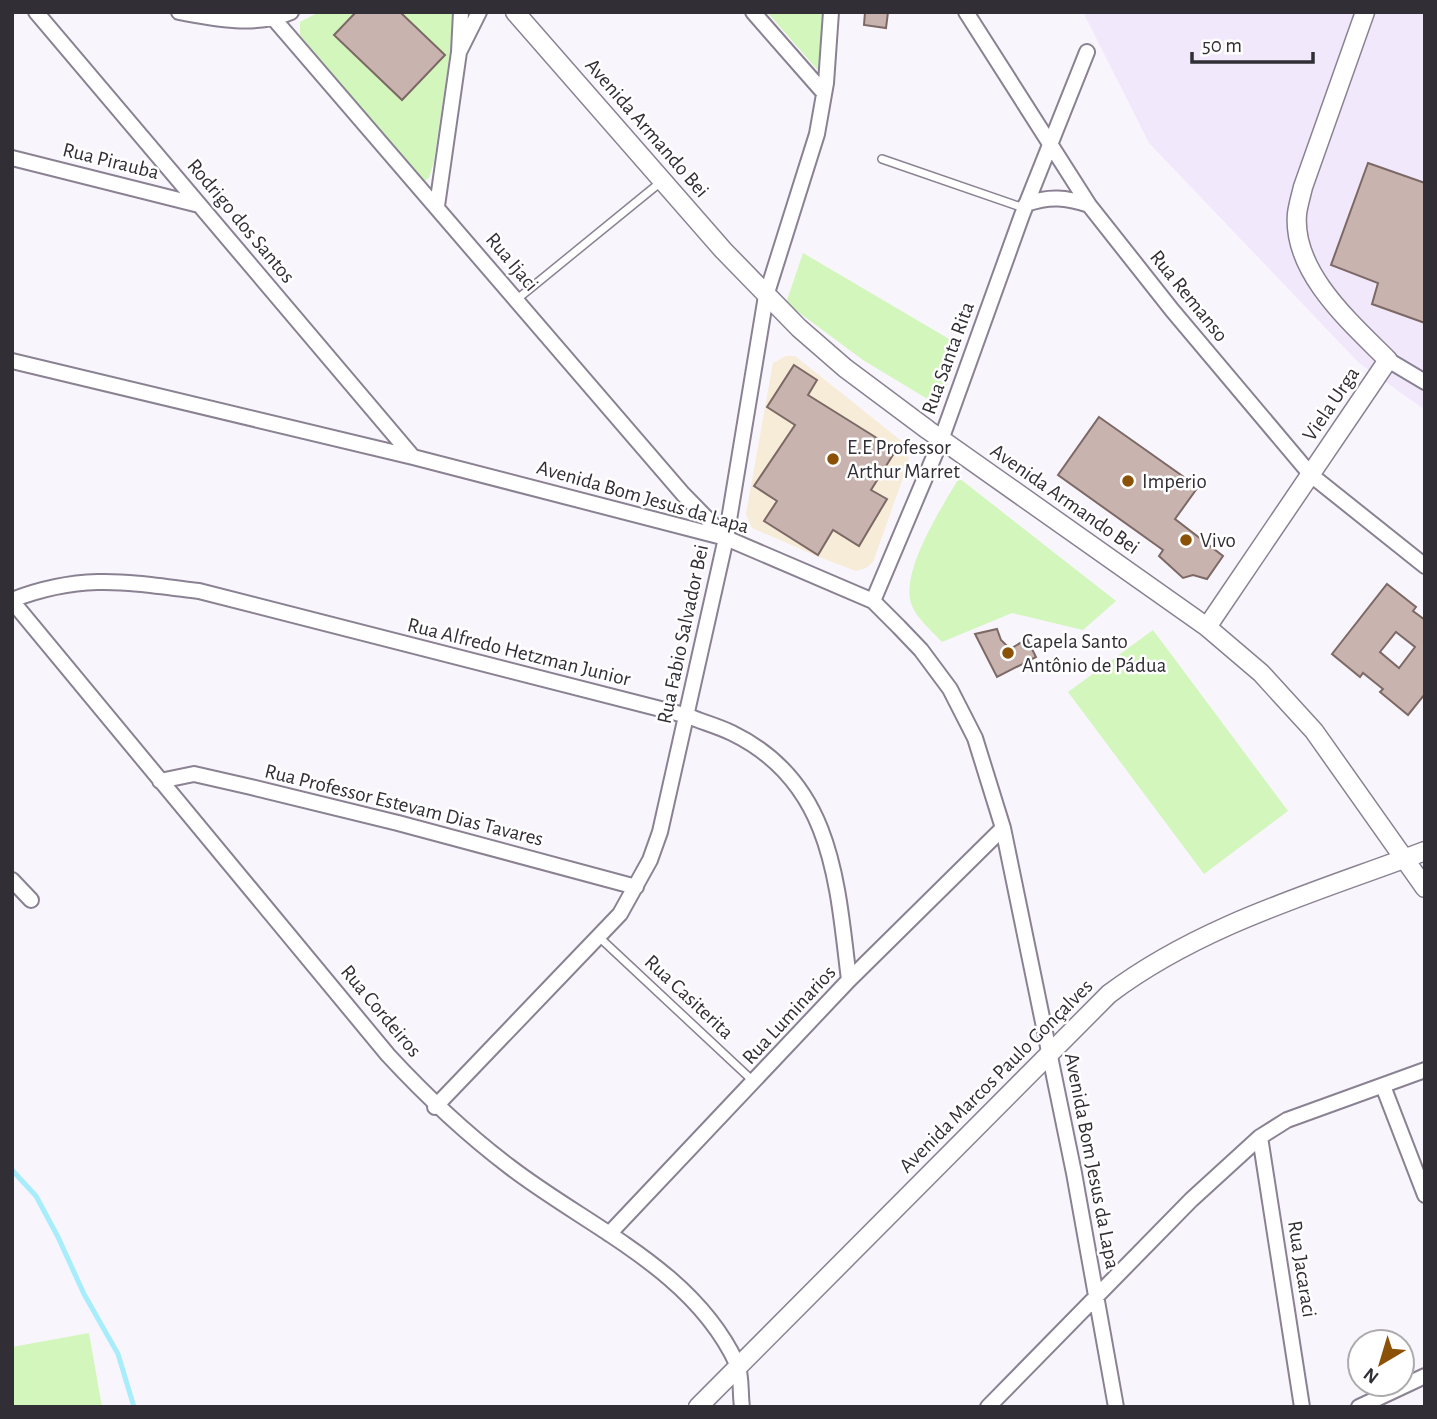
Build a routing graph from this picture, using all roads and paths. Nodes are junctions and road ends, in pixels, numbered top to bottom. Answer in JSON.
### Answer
{"nodes":[{"id":1,"x":36,"y":12,"type":"edge"},
{"id":2,"x":179,"y":12,"type":"edge"},
{"id":3,"x":290,"y":12,"type":"edge"},
{"id":4,"x":461,"y":12,"type":"edge"},
{"id":5,"x":479,"y":12,"type":"edge"},
{"id":6,"x":515,"y":12,"type":"edge"},
{"id":7,"x":753,"y":12,"type":"edge"},
{"id":8,"x":831,"y":12,"type":"edge"},
{"id":9,"x":965,"y":12,"type":"edge"},
{"id":10,"x":1365,"y":12,"type":"edge"},
{"id":11,"x":271,"y":16,"type":"edge"},
{"id":12,"x":459,"y":52,"type":"junction"},
{"id":13,"x":1087,"y":52,"type":"dead end"},
{"id":14,"x":824,"y":93,"type":"junction"},
{"id":15,"x":1051,"y":142,"type":"junction"},
{"id":16,"x":12,"y":158,"type":"edge"},
{"id":17,"x":882,"y":159,"type":"dead end"},
{"id":18,"x":662,"y":181,"type":"junction"},
{"id":19,"x":199,"y":205,"type":"junction"},
{"id":20,"x":1090,"y":205,"type":"junction"},
{"id":21,"x":437,"y":206,"type":"junction"},
{"id":22,"x":1025,"y":206,"type":"junction"},
{"id":23,"x":766,"y":296,"type":"junction"},
{"id":24,"x":516,"y":300,"type":"junction"},
{"id":25,"x":12,"y":360,"type":"edge"},
{"id":26,"x":1388,"y":360,"type":"junction"},
{"id":27,"x":1425,"y":382,"type":"edge"},
{"id":28,"x":941,"y":440,"type":"junction"},
{"id":29,"x":413,"y":457,"type":"junction"},
{"id":30,"x":1311,"y":475,"type":"junction"},
{"id":31,"x":726,"y":538,"type":"junction"},
{"id":32,"x":1425,"y":566,"type":"edge"},
{"id":33,"x":12,"y":601,"type":"edge"},
{"id":34,"x":873,"y":601,"type":"junction"},
{"id":35,"x":1207,"y":626,"type":"junction"},
{"id":36,"x":688,"y":716,"type":"junction"},
{"id":37,"x":160,"y":781,"type":"junction"},
{"id":38,"x":1003,"y":828,"type":"junction"},
{"id":39,"x":1425,"y":851,"type":"edge"},
{"id":40,"x":1404,"y":859,"type":"junction"},
{"id":41,"x":12,"y":880,"type":"edge"},
{"id":42,"x":636,"y":887,"type":"junction"},
{"id":43,"x":1425,"y":888,"type":"edge"},
{"id":44,"x":31,"y":900,"type":"dead end"},
{"id":45,"x":600,"y":938,"type":"junction"},
{"id":46,"x":849,"y":980,"type":"junction"},
{"id":47,"x":1049,"y":1051,"type":"junction"},
{"id":48,"x":1425,"y":1070,"type":"edge"},
{"id":49,"x":754,"y":1082,"type":"junction"},
{"id":50,"x":1383,"y":1086,"type":"junction"},
{"id":51,"x":435,"y":1107,"type":"junction"},
{"id":52,"x":1260,"y":1137,"type":"junction"},
{"id":53,"x":1425,"y":1195,"type":"edge"},
{"id":54,"x":609,"y":1234,"type":"junction"},
{"id":55,"x":1097,"y":1298,"type":"junction"},
{"id":56,"x":738,"y":1366,"type":"junction"},
{"id":57,"x":1425,"y":1376,"type":"edge"},
{"id":58,"x":698,"y":1407,"type":"edge"},
{"id":59,"x":742,"y":1407,"type":"edge"},
{"id":60,"x":988,"y":1407,"type":"edge"},
{"id":61,"x":1115,"y":1407,"type":"edge"},
{"id":62,"x":1302,"y":1407,"type":"edge"},
{"id":63,"x":1359,"y":1407,"type":"edge"}],
"edges":[{"from":1,"to":19,"type":"street","name":"Rodrigo dos Santos"},
{"from":2,"to":11,"type":"street"},
{"from":3,"to":11,"type":"street"},
{"from":4,"to":12,"type":"street"},
{"from":5,"to":12,"type":"street"},
{"from":6,"to":18,"type":"street","name":"Avenida Armando Bei"},
{"from":7,"to":14,"type":"street"},
{"from":8,"to":14,"type":"street","name":"Rua Fabio Salvador Bei"},
{"from":9,"to":15,"type":"street","name":"Rua Remanso"},
{"from":10,"to":26,"type":"street"},
{"from":11,"to":21,"type":"street","name":"Rua Ijaci"},
{"from":12,"to":21,"type":"street"},
{"from":13,"to":15,"type":"street","name":"Rua Santa Rita"},
{"from":14,"to":23,"type":"street","name":"Rua Fabio Salvador Bei"},
{"from":15,"to":20,"type":"street","name":"Rua Remanso"},
{"from":15,"to":22,"type":"street","name":"Rua Santa Rita"},
{"from":16,"to":19,"type":"street","name":"Rua Pirauba"},
{"from":17,"to":22,"type":"lane"},
{"from":18,"to":23,"type":"street","name":"Avenida Armando Bei"},
{"from":18,"to":24,"type":"lane"},
{"from":19,"to":29,"type":"street","name":"Rodrigo dos Santos"},
{"from":20,"to":22,"type":"street"},
{"from":20,"to":30,"type":"street","name":"Rua Remanso"},
{"from":21,"to":24,"type":"street","name":"Rua Ijaci"},
{"from":22,"to":28,"type":"street","name":"Rua Santa Rita"},
{"from":23,"to":28,"type":"street","name":"Avenida Armando Bei"},
{"from":23,"to":31,"type":"street","name":"Rua Fabio Salvador Bei"},
{"from":24,"to":31,"type":"street","name":"Rua Ijaci"},
{"from":25,"to":29,"type":"street","name":"Avenida Bom Jesus da Lapa"},
{"from":26,"to":27,"type":"street","name":"Viela Urga"},
{"from":26,"to":30,"type":"street","name":"Viela Urga"},
{"from":28,"to":34,"type":"street","name":"Rua Santa Rita"},
{"from":28,"to":35,"type":"street","name":"Avenida Armando Bei"},
{"from":29,"to":31,"type":"street","name":"Avenida Bom Jesus da Lapa"},
{"from":30,"to":32,"type":"street","name":"Rua Remanso"},
{"from":30,"to":35,"type":"street","name":"Viela Urga"},
{"from":31,"to":34,"type":"street","name":"Avenida Bom Jesus da Lapa"},
{"from":31,"to":36,"type":"street","name":"Rua Fabio Salvador Bei"},
{"from":33,"to":36,"type":"street","name":"Rua Alfredo Hetzman Junior"},
{"from":33,"to":37,"type":"street","name":"Rua Cordeiros"},
{"from":34,"to":38,"type":"street","name":"Avenida Bom Jesus da Lapa"},
{"from":35,"to":40,"type":"street","name":"Avenida Armando Bei"},
{"from":36,"to":42,"type":"street","name":"Rua Fabio Salvador Bei"},
{"from":36,"to":46,"type":"street","name":"Rua Alfredo Hetzman Junior"},
{"from":37,"to":42,"type":"street","name":"Rua Professor Estevam Dias Tavares"},
{"from":37,"to":51,"type":"street","name":"Rua Cordeiros"},
{"from":38,"to":46,"type":"street","name":"Rua Luminarios"},
{"from":38,"to":47,"type":"street","name":"Avenida Bom Jesus da Lapa"},
{"from":39,"to":40,"type":"street","name":"Avenida Marcos Paulo Gonçalves"},
{"from":40,"to":43,"type":"street","name":"Avenida Armando Bei"},
{"from":40,"to":47,"type":"street","name":"Avenida Marcos Paulo Gonçalves"},
{"from":41,"to":44,"type":"street"},
{"from":42,"to":45,"type":"street","name":"Rua Fabio Salvador Bei"},
{"from":45,"to":49,"type":"lane","name":"Rua Casiterita"},
{"from":45,"to":51,"type":"street","name":"Rua Fabio Salvador Bei"},
{"from":46,"to":49,"type":"street","name":"Rua Luminarios"},
{"from":47,"to":55,"type":"street","name":"Avenida Bom Jesus da Lapa"},
{"from":47,"to":56,"type":"street","name":"Avenida Marcos Paulo Gonçalves"},
{"from":48,"to":50,"type":"street"},
{"from":49,"to":54,"type":"street","name":"Rua Luminarios"},
{"from":50,"to":52,"type":"street"},
{"from":50,"to":53,"type":"street"},
{"from":51,"to":54,"type":"street","name":"Rua Cordeiros"},
{"from":52,"to":55,"type":"street"},
{"from":52,"to":62,"type":"street","name":"Rua Jacaraci"},
{"from":54,"to":56,"type":"street","name":"Rua Cordeiros"},
{"from":55,"to":60,"type":"street"},
{"from":55,"to":61,"type":"street","name":"Avenida Bom Jesus da Lapa"},
{"from":56,"to":58,"type":"street","name":"Avenida Marcos Paulo Gonçalves"},
{"from":56,"to":59,"type":"street","name":"Rua Cordeiros"},
{"from":57,"to":63,"type":"street"}]}
